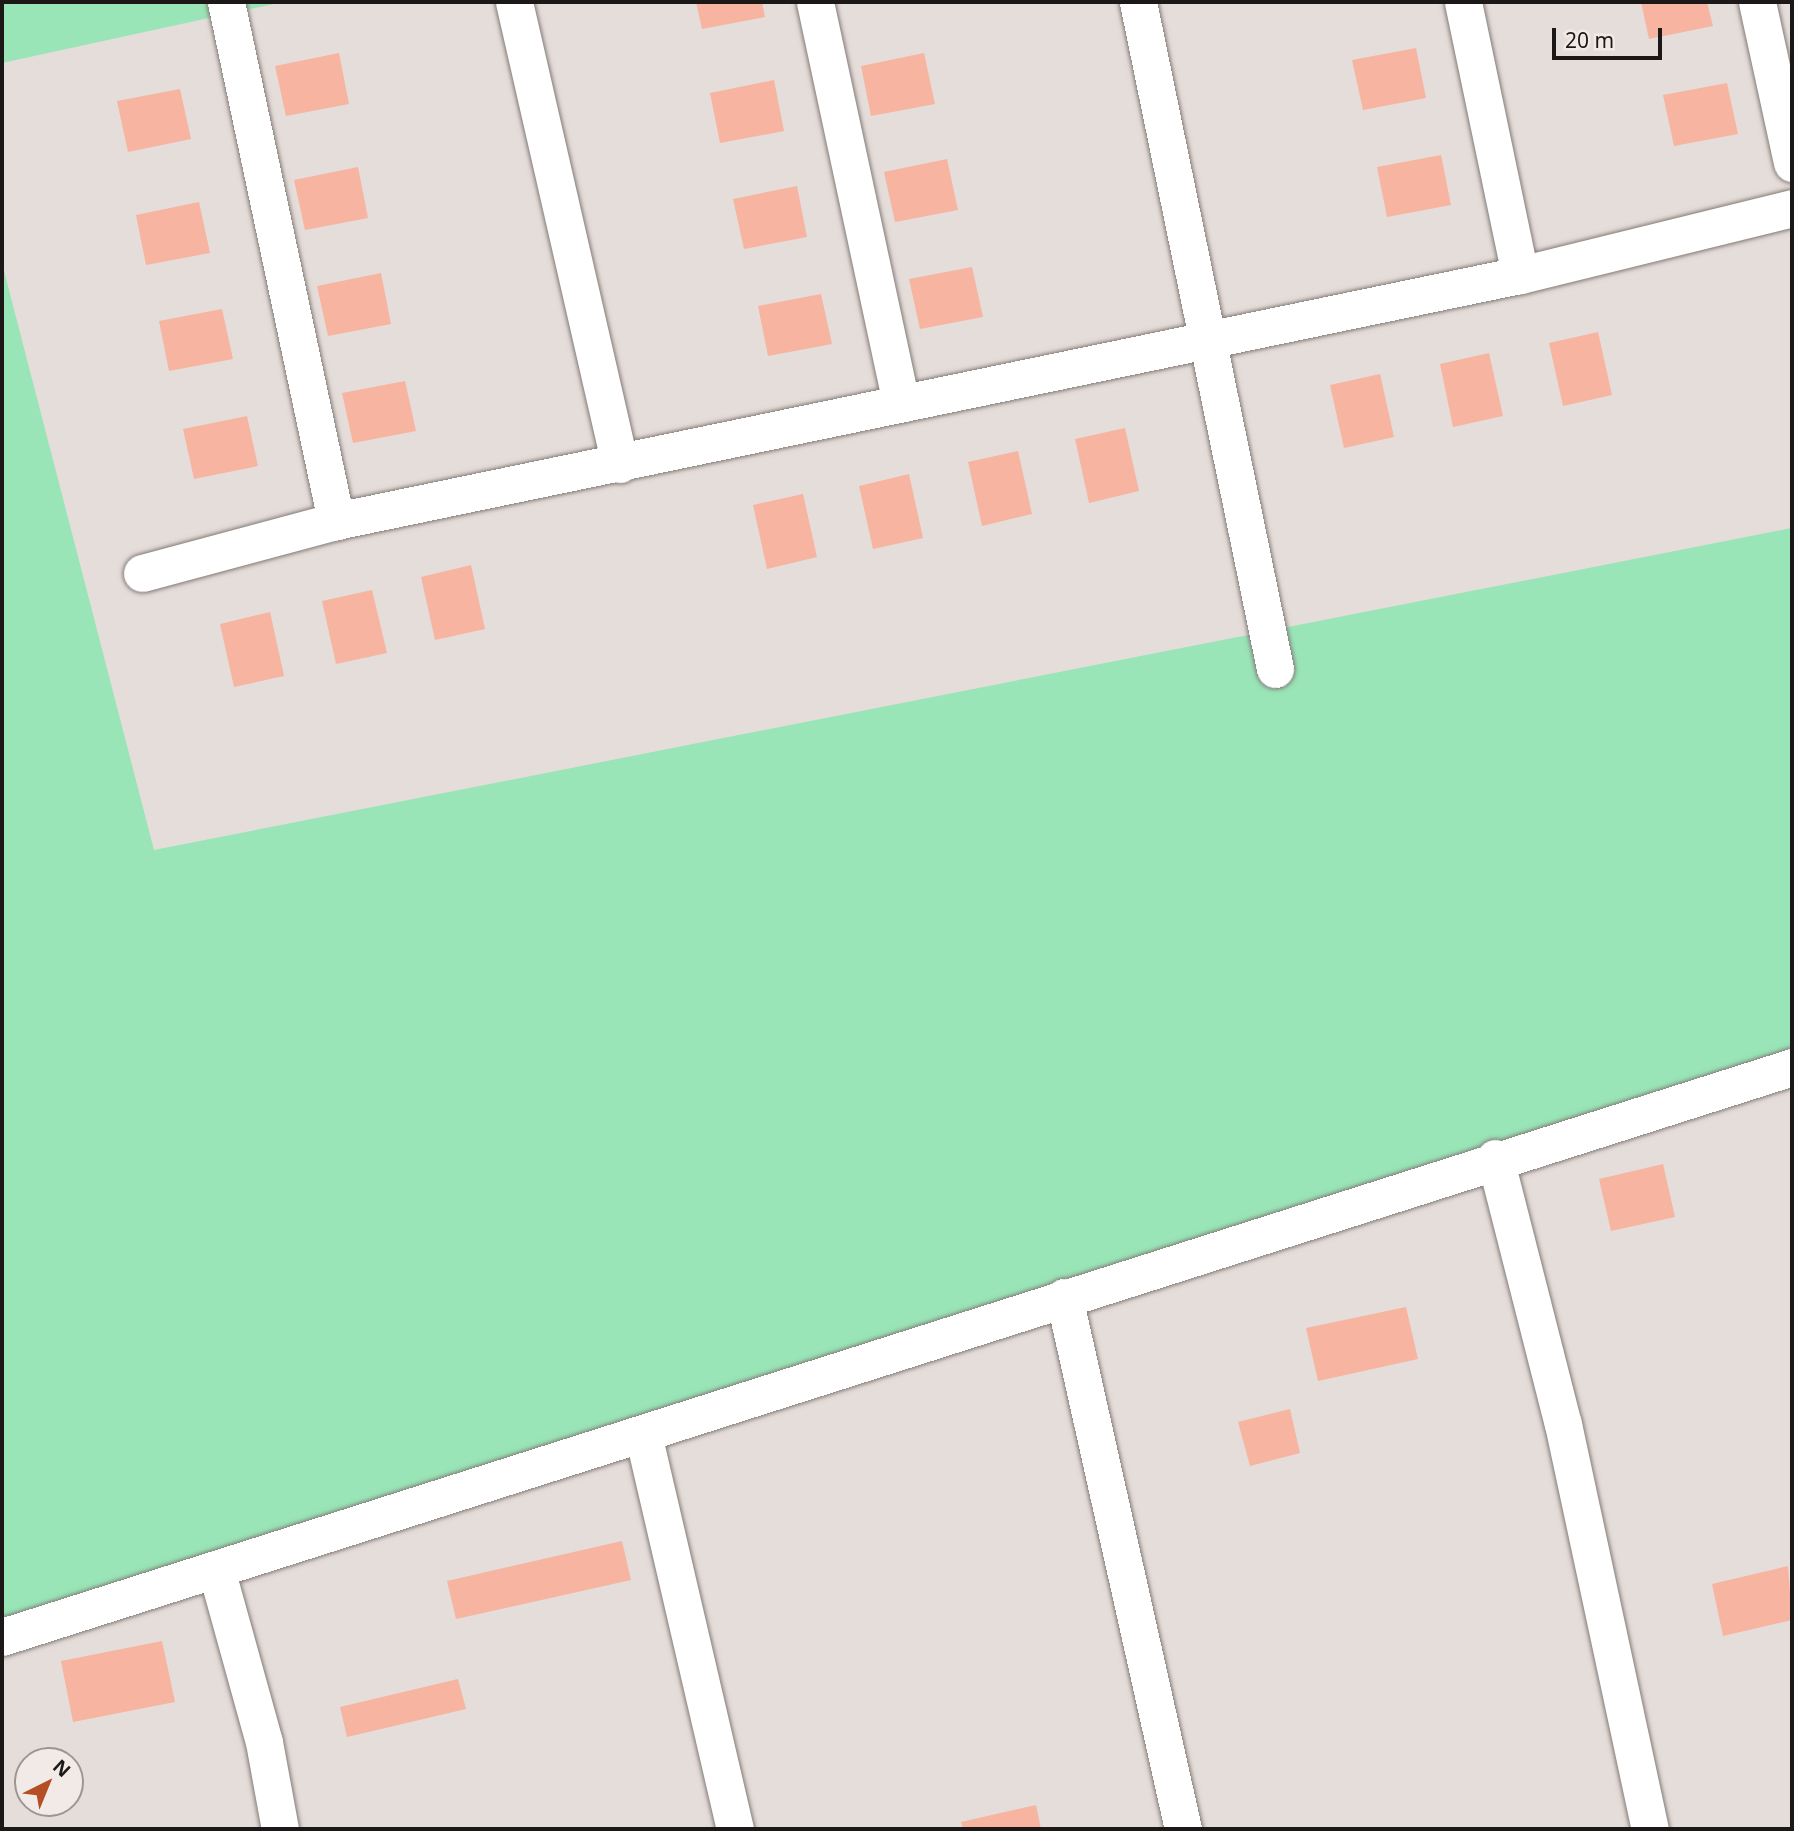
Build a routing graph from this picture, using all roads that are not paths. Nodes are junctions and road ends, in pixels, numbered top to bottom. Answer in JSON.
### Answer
{"nodes":[{"id":1,"x":226,"y":2,"type":"edge"},
{"id":2,"x":514,"y":2,"type":"edge"},
{"id":3,"x":815,"y":2,"type":"edge"},
{"id":4,"x":1138,"y":2,"type":"edge"},
{"id":5,"x":1463,"y":2,"type":"edge"},
{"id":6,"x":1757,"y":2,"type":"edge"},
{"id":7,"x":1792,"y":163,"type":"edge"},
{"id":8,"x":1792,"y":208,"type":"edge"},
{"id":9,"x":1520,"y":275,"type":"junction"},
{"id":10,"x":1207,"y":342,"type":"junction"},
{"id":11,"x":901,"y":402,"type":"junction"},
{"id":12,"x":620,"y":464,"type":"junction"},
{"id":13,"x":336,"y":521,"type":"junction"},
{"id":14,"x":142,"y":573,"type":"dead end"},
{"id":15,"x":1275,"y":669,"type":"dead end"},
{"id":16,"x":1792,"y":1067,"type":"edge"},
{"id":17,"x":1495,"y":1158,"type":"junction"},
{"id":18,"x":1064,"y":1297,"type":"junction"},
{"id":19,"x":643,"y":1433,"type":"junction"},
{"id":20,"x":216,"y":1569,"type":"junction"},
{"id":21,"x":2,"y":1637,"type":"edge"},
{"id":22,"x":280,"y":1829,"type":"edge"},
{"id":23,"x":735,"y":1829,"type":"edge"},
{"id":24,"x":1183,"y":1829,"type":"edge"},
{"id":25,"x":1650,"y":1829,"type":"edge"}],
"edges":[{"from":1,"to":13,"type":"street"},
{"from":2,"to":12,"type":"street"},
{"from":3,"to":11,"type":"street"},
{"from":4,"to":10,"type":"street"},
{"from":5,"to":9,"type":"street"},
{"from":6,"to":7,"type":"street"},
{"from":8,"to":9,"type":"street"},
{"from":9,"to":10,"type":"street"},
{"from":10,"to":11,"type":"street"},
{"from":10,"to":15,"type":"street"},
{"from":11,"to":12,"type":"street"},
{"from":12,"to":13,"type":"street"},
{"from":13,"to":14,"type":"street"},
{"from":16,"to":17,"type":"street"},
{"from":17,"to":18,"type":"street"},
{"from":17,"to":25,"type":"street"},
{"from":18,"to":19,"type":"street"},
{"from":18,"to":24,"type":"street"},
{"from":19,"to":20,"type":"street"},
{"from":19,"to":23,"type":"street"},
{"from":20,"to":21,"type":"street"},
{"from":20,"to":22,"type":"street"}]}
